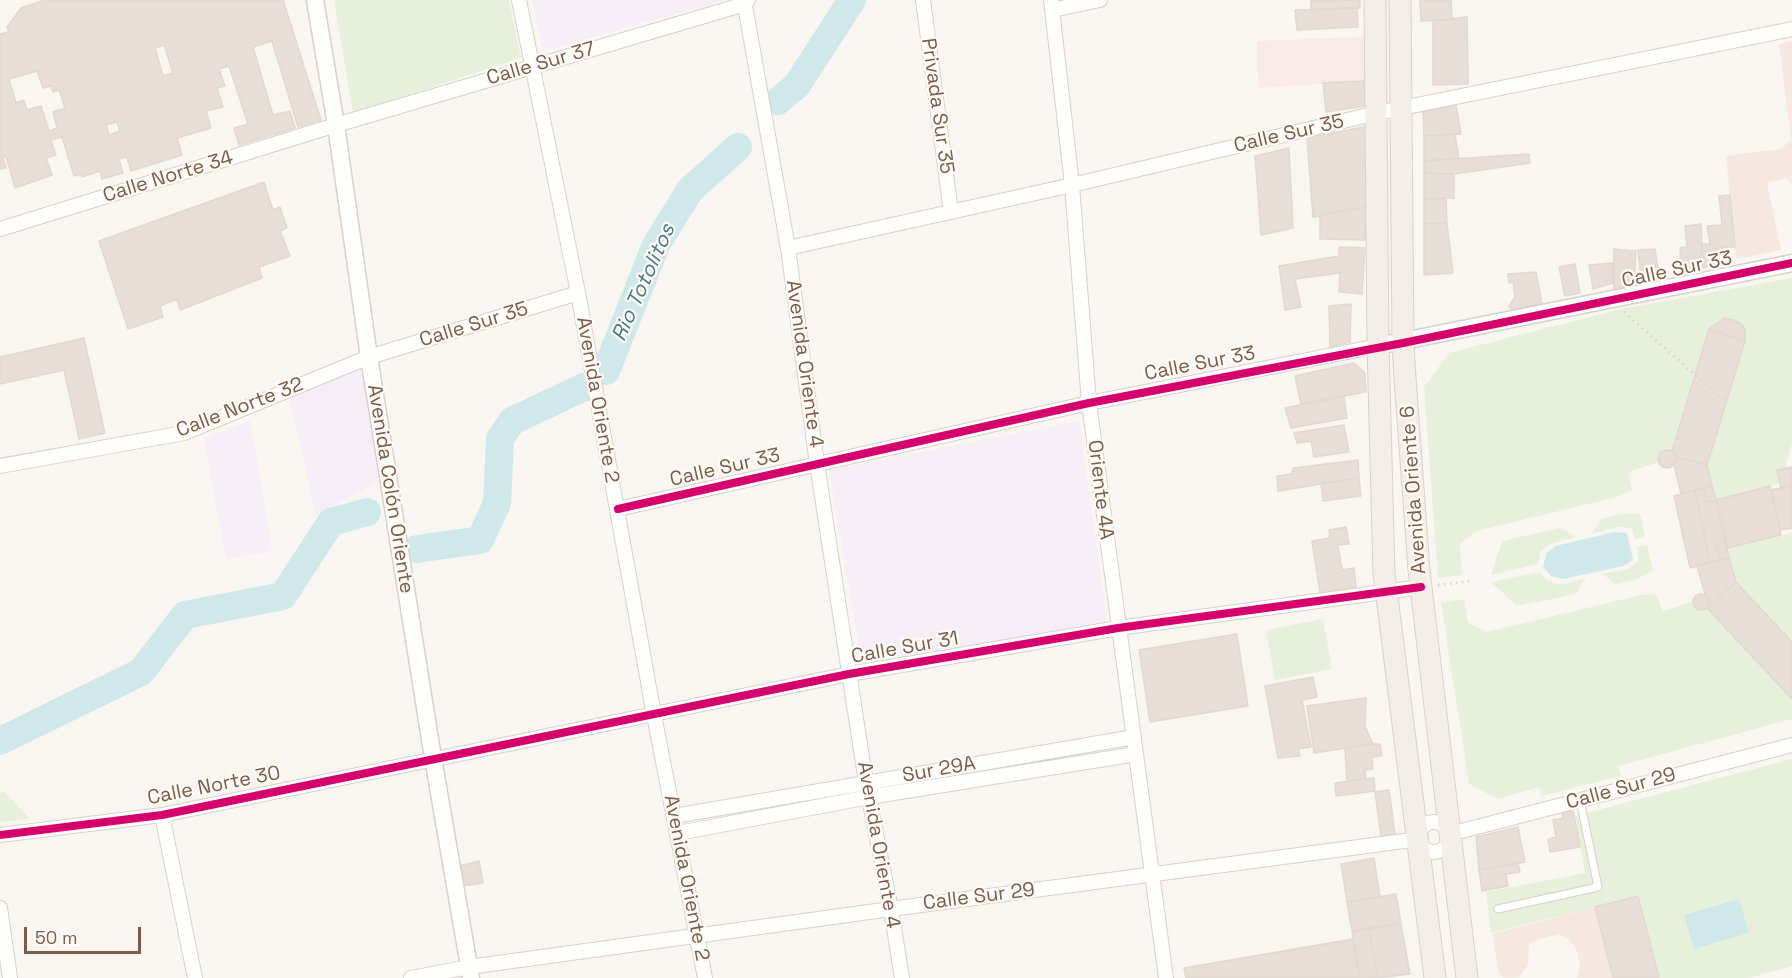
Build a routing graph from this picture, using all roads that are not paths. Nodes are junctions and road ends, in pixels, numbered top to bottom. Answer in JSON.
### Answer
{"nodes":[{"id":1,"x":315,"y":0,"type":"edge"},
{"id":2,"x":519,"y":0,"type":"edge"},
{"id":3,"x":923,"y":0,"type":"edge"},
{"id":4,"x":1100,"y":0,"type":"edge"},
{"id":5,"x":1375,"y":0,"type":"edge"},
{"id":6,"x":1400,"y":0,"type":"edge"},
{"id":7,"x":746,"y":1,"type":"edge"},
{"id":8,"x":1051,"y":5,"type":"edge"},
{"id":9,"x":1792,"y":29,"type":"edge"},
{"id":10,"x":533,"y":66,"type":"junction"},
{"id":11,"x":1401,"y":108,"type":"junction"},
{"id":12,"x":1377,"y":113,"type":"junction"},
{"id":13,"x":336,"y":125,"type":"junction"},
{"id":14,"x":1072,"y":185,"type":"junction"},
{"id":15,"x":951,"y":212,"type":"junction"},
{"id":16,"x":0,"y":229,"type":"edge"},
{"id":17,"x":788,"y":248,"type":"junction"},
{"id":18,"x":1792,"y":263,"type":"edge"},
{"id":19,"x":578,"y":293,"type":"junction"},
{"id":20,"x":1403,"y":343,"type":"junction"},
{"id":21,"x":1378,"y":346,"type":"junction"},
{"id":22,"x":369,"y":357,"type":"junction"},
{"id":23,"x":1089,"y":403,"type":"junction"},
{"id":24,"x":817,"y":464,"type":"junction"},
{"id":25,"x":0,"y":466,"type":"edge"},
{"id":26,"x":618,"y":509,"type":"junction"},
{"id":27,"x":1420,"y":578,"type":"junction"},
{"id":28,"x":1385,"y":582,"type":"junction"},
{"id":29,"x":1118,"y":628,"type":"junction"},
{"id":30,"x":849,"y":674,"type":"junction"},
{"id":31,"x":654,"y":715,"type":"junction"},
{"id":32,"x":1134,"y":737,"type":"junction"},
{"id":33,"x":1792,"y":745,"type":"edge"},
{"id":34,"x":1136,"y":754,"type":"junction"},
{"id":35,"x":433,"y":758,"type":"junction"},
{"id":36,"x":866,"y":783,"type":"junction"},
{"id":37,"x":869,"y":797,"type":"junction"},
{"id":38,"x":1580,"y":800,"type":"junction"},
{"id":39,"x":162,"y":815,"type":"junction"},
{"id":40,"x":674,"y":816,"type":"junction"},
{"id":41,"x":678,"y":833,"type":"junction"},
{"id":42,"x":1450,"y":834,"type":"junction"},
{"id":43,"x":0,"y":835,"type":"edge"},
{"id":44,"x":1419,"y":839,"type":"junction"},
{"id":45,"x":1152,"y":875,"type":"junction"},
{"id":46,"x":0,"y":908,"type":"edge"},
{"id":47,"x":891,"y":909,"type":"junction"},
{"id":48,"x":1498,"y":909,"type":"dead end"},
{"id":49,"x":697,"y":937,"type":"junction"},
{"id":50,"x":470,"y":973,"type":"edge"},
{"id":51,"x":10,"y":978,"type":"edge"},
{"id":52,"x":195,"y":978,"type":"edge"},
{"id":53,"x":411,"y":978,"type":"edge"},
{"id":54,"x":705,"y":978,"type":"edge"},
{"id":55,"x":902,"y":978,"type":"edge"},
{"id":56,"x":1166,"y":978,"type":"edge"},
{"id":57,"x":1435,"y":978,"type":"edge"},
{"id":58,"x":1467,"y":978,"type":"edge"}],
"edges":[{"from":1,"to":13,"type":"street","name":"Avenida Colón Oriente"},
{"from":2,"to":10,"type":"street","name":"Avenida Oriente 2"},
{"from":3,"to":15,"type":"street","name":"Privada Sur 35"},
{"from":4,"to":8,"type":"street"},
{"from":5,"to":12,"type":"main road","name":"Avenida Oriente 6"},
{"from":6,"to":11,"type":"main road","name":"Avenida Oriente 6"},
{"from":7,"to":10,"type":"street","name":"Calle Sur 37"},
{"from":7,"to":17,"type":"street","name":"Avenida Oriente 4"},
{"from":8,"to":14,"type":"street","name":"Oriente 4A"},
{"from":9,"to":11,"type":"street","name":"Calle Sur 35"},
{"from":10,"to":13,"type":"street","name":"Calle Sur 37"},
{"from":10,"to":19,"type":"street","name":"Avenida Oriente 2"},
{"from":11,"to":12,"type":"street","name":"Calle Sur 35"},
{"from":11,"to":20,"type":"main road","name":"Avenida Oriente 6"},
{"from":12,"to":14,"type":"street","name":"Calle Sur 35"},
{"from":12,"to":21,"type":"main road","name":"Avenida Oriente 6"},
{"from":13,"to":16,"type":"street","name":"Calle Norte 34"},
{"from":13,"to":22,"type":"street","name":"Avenida Colón Oriente"},
{"from":14,"to":15,"type":"street","name":"Calle Sur 35"},
{"from":14,"to":23,"type":"street","name":"Oriente 4A"},
{"from":15,"to":17,"type":"street","name":"Calle Sur 35"},
{"from":17,"to":24,"type":"street","name":"Avenida Oriente 4"},
{"from":18,"to":20,"type":"street","name":"Calle Sur 33"},
{"from":19,"to":22,"type":"street","name":"Calle Sur 35"},
{"from":19,"to":26,"type":"street","name":"Avenida Oriente 2"},
{"from":20,"to":21,"type":"street","name":"Calle Sur 33"},
{"from":20,"to":27,"type":"main road","name":"Avenida Oriente 6"},
{"from":21,"to":23,"type":"street","name":"Calle Sur 33"},
{"from":21,"to":28,"type":"main road","name":"Avenida Oriente 6"},
{"from":22,"to":25,"type":"street","name":"Calle Norte 32"},
{"from":22,"to":35,"type":"street","name":"Avenida Colón Oriente"},
{"from":23,"to":24,"type":"street","name":"Calle Sur 33"},
{"from":23,"to":29,"type":"street","name":"Oriente 4A"},
{"from":24,"to":26,"type":"street","name":"Calle Sur 33"},
{"from":24,"to":30,"type":"street","name":"Avenida Oriente 4"},
{"from":26,"to":31,"type":"street","name":"Avenida Oriente 2"},
{"from":27,"to":28,"type":"main road"},
{"from":27,"to":42,"type":"main road","name":"Avenida Oriente 6"},
{"from":28,"to":29,"type":"street","name":"Calle Sur 31"},
{"from":28,"to":44,"type":"main road","name":"Avenida Oriente 6"},
{"from":29,"to":30,"type":"street","name":"Calle Sur 31"},
{"from":29,"to":32,"type":"street","name":"Oriente 4A"},
{"from":30,"to":31,"type":"street","name":"Calle Sur 31"},
{"from":30,"to":36,"type":"street","name":"Avenida Oriente 4"},
{"from":31,"to":35,"type":"street","name":"Calle Sur 31"},
{"from":31,"to":40,"type":"street","name":"Avenida Oriente 2"},
{"from":32,"to":34,"type":"street","name":"Oriente 4A"},
{"from":32,"to":36,"type":"street","name":"Sur 29A"},
{"from":33,"to":38,"type":"street","name":"Calle Sur 29"},
{"from":34,"to":37,"type":"street","name":"Sur 29A"},
{"from":34,"to":45,"type":"street","name":"Oriente 4A"},
{"from":35,"to":39,"type":"street","name":"Calle Norte 30"},
{"from":35,"to":50,"type":"street","name":"Avenida Colón Oriente"},
{"from":36,"to":37,"type":"street","name":"Avenida Oriente 4"},
{"from":36,"to":40,"type":"street","name":"Sur 29A"},
{"from":37,"to":41,"type":"street","name":"Sur 29A"},
{"from":37,"to":47,"type":"street","name":"Avenida Oriente 4"},
{"from":38,"to":42,"type":"street","name":"Calle Sur 29"},
{"from":38,"to":48,"type":"lane"},
{"from":39,"to":43,"type":"street","name":"Calle Norte 30"},
{"from":39,"to":52,"type":"street"},
{"from":40,"to":41,"type":"street","name":"Avenida Oriente 2"},
{"from":41,"to":49,"type":"street","name":"Avenida Oriente 2"},
{"from":42,"to":44,"type":"street"},
{"from":42,"to":44,"type":"street"},
{"from":42,"to":58,"type":"main road","name":"Avenida Oriente 6"},
{"from":44,"to":45,"type":"street","name":"Calle Sur 29"},
{"from":44,"to":57,"type":"main road","name":"Avenida Oriente 6"},
{"from":45,"to":47,"type":"street","name":"Calle Sur 29"},
{"from":45,"to":56,"type":"street","name":"Oriente 4A"},
{"from":46,"to":51,"type":"street"},
{"from":47,"to":49,"type":"street","name":"Calle Sur 29"},
{"from":47,"to":55,"type":"street","name":"Avenida Oriente 4"},
{"from":49,"to":50,"type":"street","name":"Calle Sur 29"},
{"from":49,"to":54,"type":"street","name":"Avenida Oriente 2"},
{"from":50,"to":53,"type":"street","name":"Calle Sur 29"}]}
